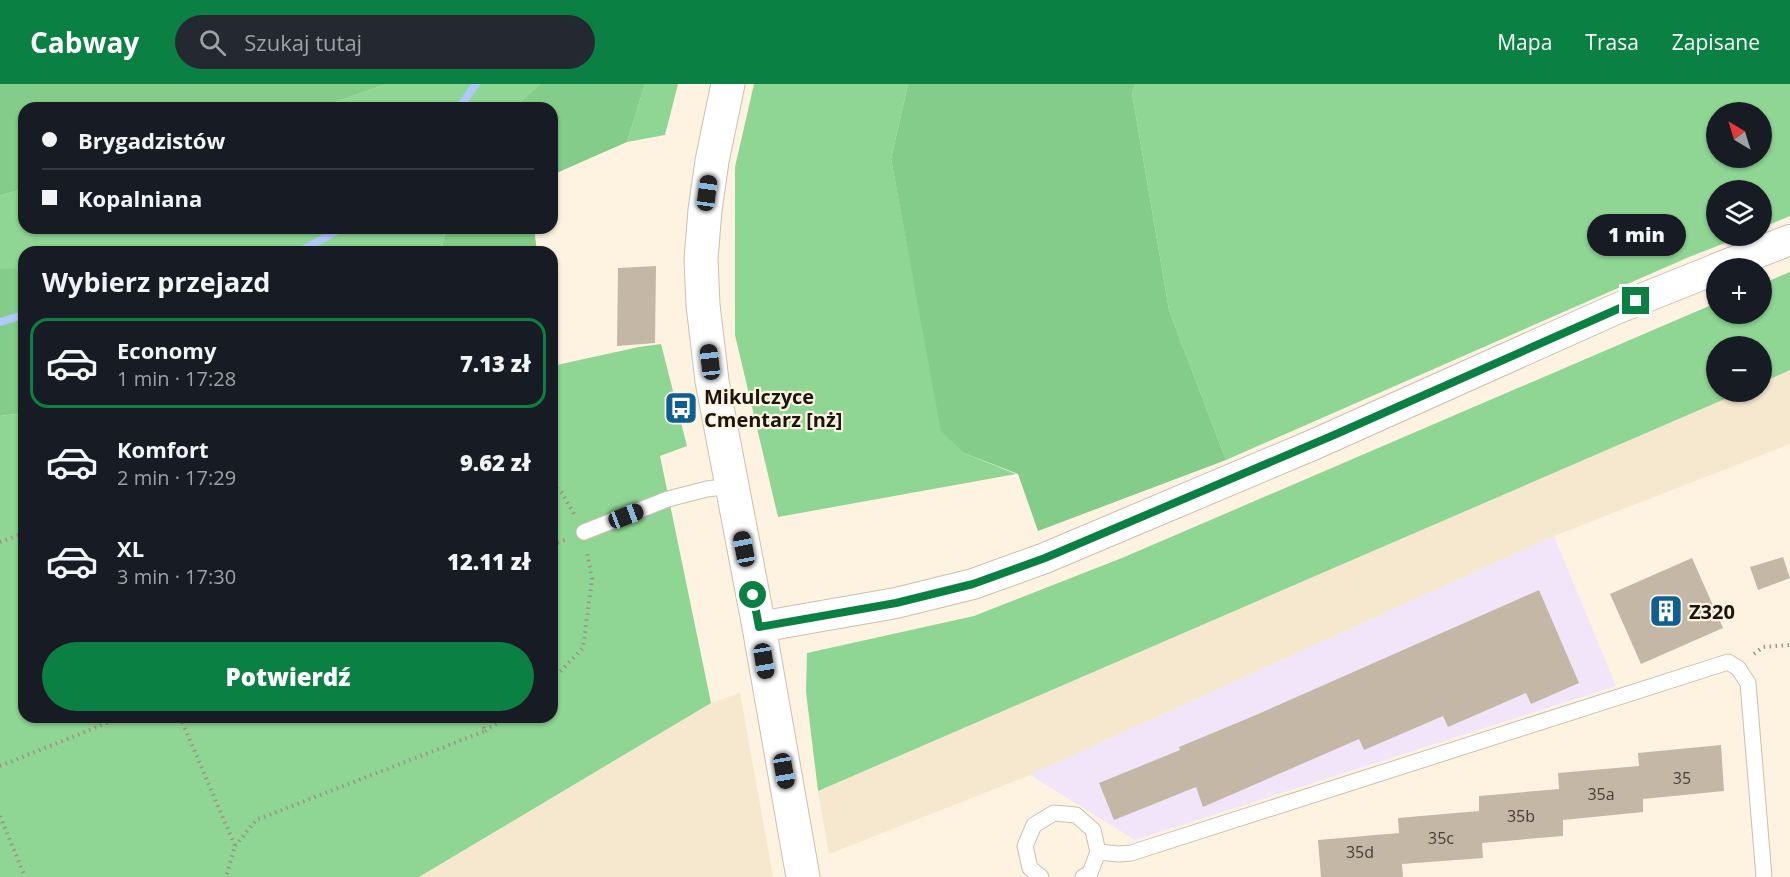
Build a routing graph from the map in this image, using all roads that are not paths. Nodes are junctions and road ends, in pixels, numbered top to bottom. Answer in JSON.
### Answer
{"nodes":[{"id":1,"x":728,"y":84,"type":"edge"},
{"id":2,"x":1790,"y":240,"type":"edge"},
{"id":3,"x":1745,"y":258,"type":"edge"},
{"id":4,"x":1706,"y":273,"type":"edge"},
{"id":5,"x":731,"y":486,"type":"junction"},
{"id":6,"x":584,"y":532,"type":"road end"},
{"id":7,"x":759,"y":627,"type":"junction"},
{"id":8,"x":1098,"y":852,"type":"junction"},
{"id":9,"x":803,"y":877,"type":"edge"},
{"id":10,"x":1041,"y":877,"type":"edge"},
{"id":11,"x":1083,"y":877,"type":"edge"},
{"id":12,"x":1764,"y":877,"type":"edge"}],
"edges":[{"from":1,"to":5,"type":"street"},
{"from":2,"to":3,"type":"street"},
{"from":4,"to":7,"type":"street"},
{"from":5,"to":6,"type":"lane"},
{"from":5,"to":7,"type":"street"},
{"from":7,"to":9,"type":"street"},
{"from":8,"to":10,"type":"lane"},
{"from":8,"to":11,"type":"lane"},
{"from":8,"to":12,"type":"lane"}]}
